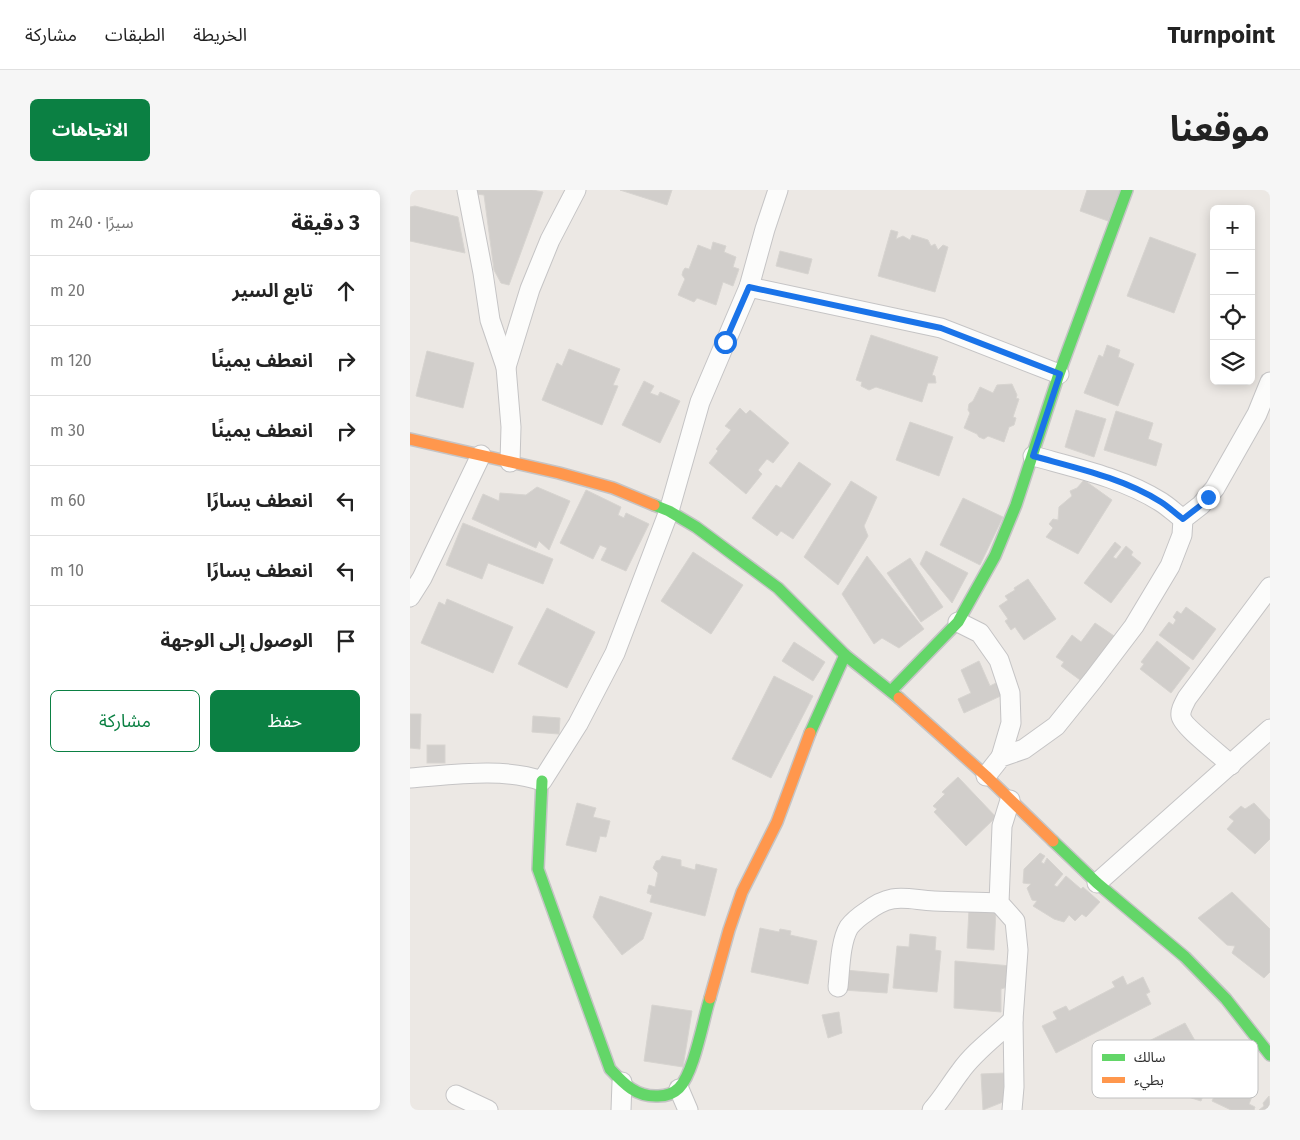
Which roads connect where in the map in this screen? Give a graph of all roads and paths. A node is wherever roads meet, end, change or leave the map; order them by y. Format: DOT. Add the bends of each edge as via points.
graph roads {
  1 [pos="467,190"];
  2 [pos="576,190"];
  3 [pos="778,190"];
  4 [pos="1127,190"];
  5 [pos="749,287"];
  6 [pos="506,367"];
  7 [pos="1060,374"];
  8 [pos="1270,382"];
  9 [pos="410,439"];
  10 [pos="481,455"];
  11 [pos="1033,456"];
  12 [pos="510,462"];
  13 [pos="669,511"];
  14 [pos="1183,519"];
  15 [pos="1270,587"];
  16 [pos="410,597"];
  17 [pos="958,622"];
  18 [pos="845,655"];
  19 [pos="891,691"];
  20 [pos="1270,729"];
  21 [pos="1001,757"];
  22 [pos="1231,765"];
  23 [pos="986,776"];
  24 [pos="410,778"];
  25 [pos="542,781"];
  26 [pos="1010,800"];
  27 [pos="1097,883"];
  28 [pos="999,903"];
  29 [pos="838,987"];
  30 [pos="1013,1020"];
  31 [pos="1270,1055"];
  32 [pos="622,1082"];
  33 [pos="678,1089"];
  34 [pos="456,1095"];
  35 [pos="488,1110"];
  36 [pos="620,1110"];
  37 [pos="688,1110"];
  38 [pos="932,1110"];
  39 [pos="1012,1110"];
  1 -- 6 [label="street" via="490,320"];
  2 -- 6 [label="street" via="550,240 530,289"];
  3 -- 5 [label="street"];
  4 -- 7 [label="main road"];
  5 -- 7 [label="street" via="941,328"];
  5 -- 13 [label="street" via="700,402"];
  6 -- 12 [label="street"];
  7 -- 11 [label="main road"];
  8 -- 14 [label="street" via="1257,414 1215,488"];
  9 -- 10 [label="main road"];
  10 -- 12 [label="main road"];
  10 -- 16 [label="street"];
  11 -- 14 [label="street" via="1141,491"];
  11 -- 17 [label="main road" via="995,556"];
  12 -- 13 [label="main road" via="613,488"];
  13 -- 18 [label="main road" via="696,527 778,588"];
  13 -- 25 [label="street" via="615,653 578,724"];
  14 -- 21 [label="street" via="1182,535 1170,566 1134,626 1093,680 1056,726 1024,749"];
  15 -- 22 [label="street" via="1181,710 1181,718 1187,727"];
  17 -- 19 [label="main road"];
  17 -- 21 [label="street" via="980,633 999,660 1010,693 1011,724"];
  18 -- 19 [label="main road"];
  18 -- 33 [label="main road" via="804,747 777,822 742,892 689,1071"];
  19 -- 23 [label="main road"];
  20 -- 22 [label="street"];
  21 -- 23 [label="street"];
  22 -- 27 [label="street"];
  23 -- 26 [label="main road"];
  24 -- 25 [label="street" via="476,774 528,776"];
  25 -- 32 [label="main road" via="538,869 610,1069"];
  26 -- 27 [label="main road"];
  26 -- 28 [label="street" via="1002,826"];
  27 -- 31 [label="main road" via="1184,957 1226,999"];
  28 -- 29 [label="street" via="910,897 879,902 850,927 844,940"];
  28 -- 30 [label="street" via="1015,921 1018,950"];
  30 -- 38 [label="street" via="978,1051"];
  30 -- 39 [label="street"];
  32 -- 33 [label="main road" via="632,1090 650,1096 666,1096"];
  32 -- 36 [label="street"];
  33 -- 37 [label="street"];
  34 -- 35 [label="street"];
}
